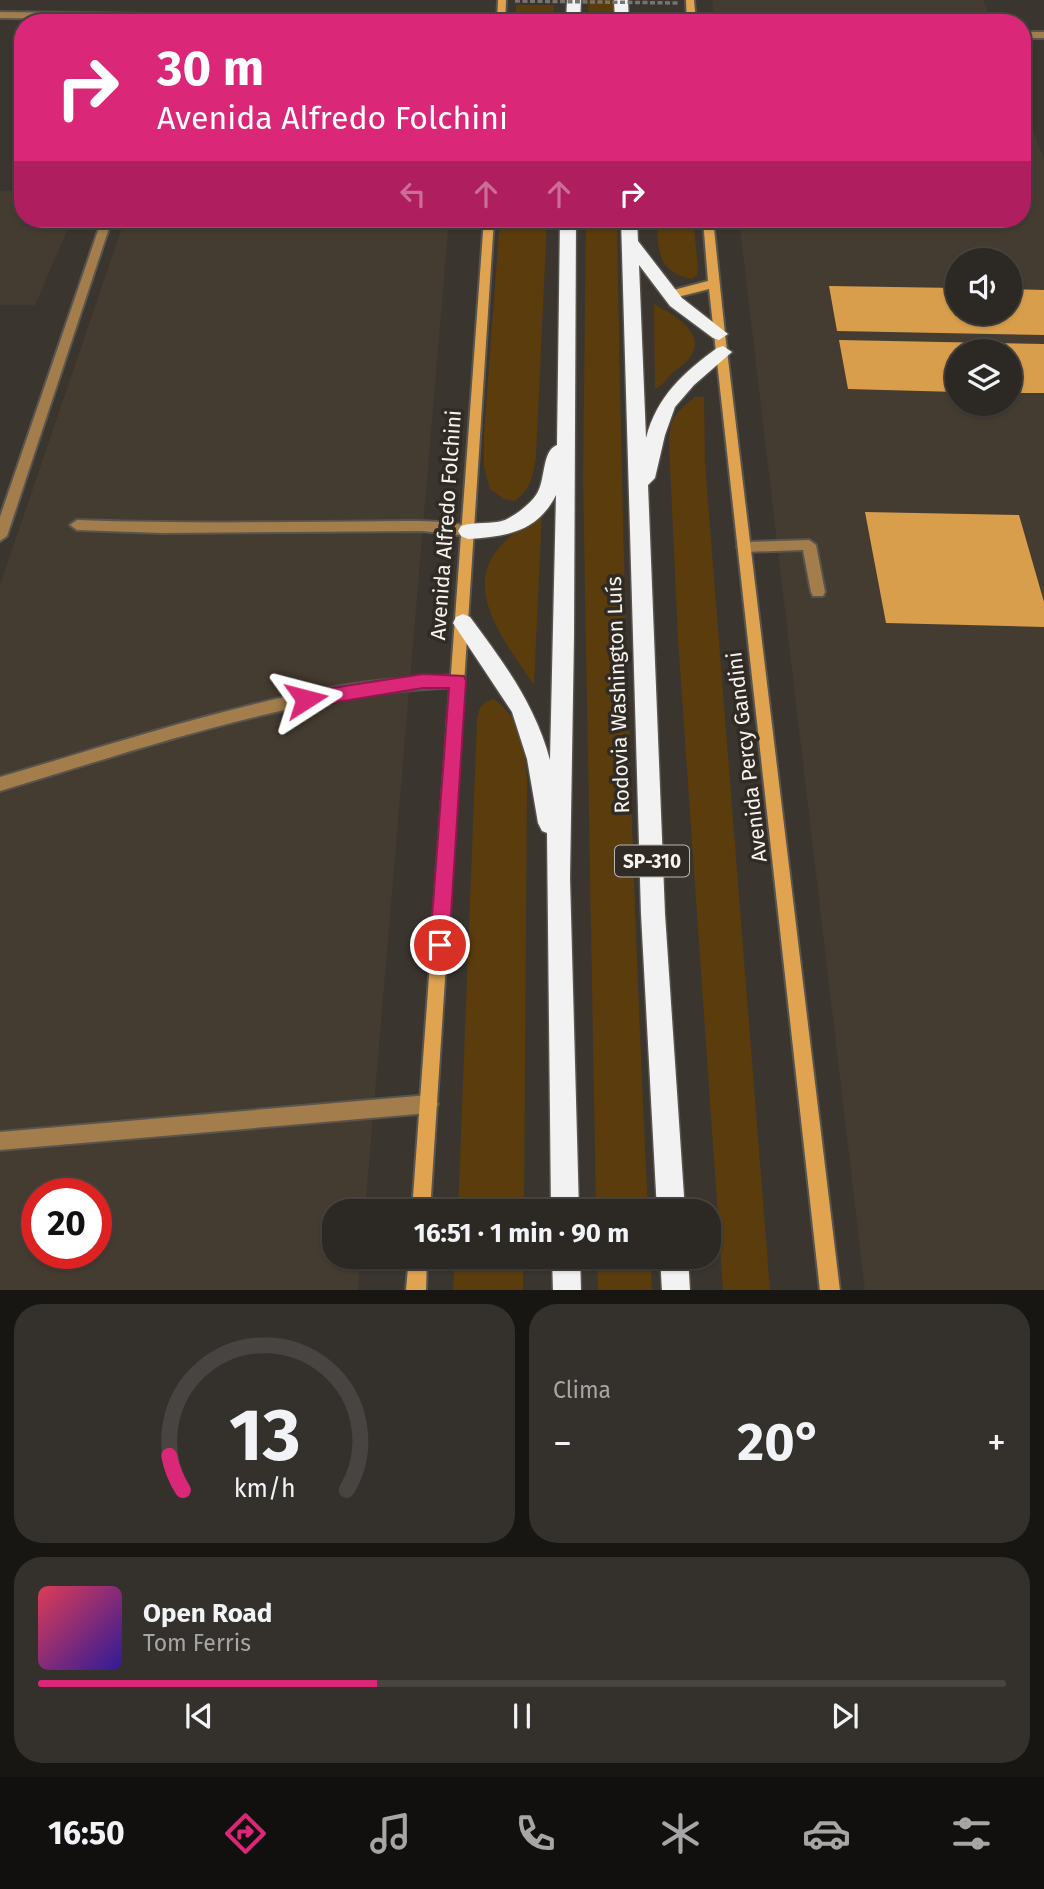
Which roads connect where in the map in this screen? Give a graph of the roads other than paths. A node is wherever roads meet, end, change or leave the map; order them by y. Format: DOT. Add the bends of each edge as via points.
graph roads {
  1 [pos="104,228"];
  2 [pos="488,228"];
  3 [pos="568,228"];
  4 [pos="629,228"];
  5 [pos="709,228"];
  6 [pos="629,242"];
  7 [pos="713,284"];
  8 [pos="670,295"];
  9 [pos="721,343"];
  10 [pos="567,416"];
  11 [pos="640,511"];
  12 [pos="77,525"];
  13 [pos="1,530"];
  14 [pos="468,531"];
  15 [pos="744,547"];
  16 [pos="818,592"];
  17 [pos="463,623"];
  18 [pos="458,681"];
  19 [pos="0,784"];
  20 [pos="558,878"];
  21 [pos="429,1104"];
  22 [pos="0,1141"];
  23 [pos="422,1199"];
  24 [pos="565,1199"];
  25 [pos="670,1199"];
  26 [pos="417,1269"];
  27 [pos="566,1269"];
  28 [pos="675,1269"];
  29 [pos="416,1290"];
  30 [pos="566,1290"];
  31 [pos="676,1290"];
  32 [pos="830,1290"];
  1 -- 13 [label="street"];
  2 -- 14 [label="main road, Avenida Alfredo Folchini"];
  3 -- 10 [label="highway"];
  4 -- 6 [label="highway, Rodovia Washington Luís / SP-310"];
  5 -- 7 [label="main road, Avenida Percy Gandini"];
  6 -- 8 [label="highway"];
  6 -- 11 [label="highway, Rodovia Washington Luís / SP-310"];
  7 -- 8 [label="main road"];
  7 -- 9 [label="main road, Avenida Percy Gandini"];
  8 -- 9 [label="highway"];
  9 -- 11 [label="highway" via="667,402"];
  9 -- 15 [label="main road, Avenida Percy Gandini"];
  10 -- 14 [label="highway" via="550,487 542,501 508,528"];
  10 -- 20 [label="highway"];
  11 -- 25 [label="highway, Rodovia Washington Luís / SP-310" via="653,914"];
  12 -- 14 [label="street" via="422,526"];
  14 -- 17 [label="main road, Avenida Alfredo Folchini"];
  15 -- 16 [label="street" via="809,545"];
  15 -- 32 [label="main road, Avenida Percy Gandini"];
  17 -- 18 [label="main road, Avenida Alfredo Folchini"];
  17 -- 20 [label="highway" via="527,720 541,769"];
  18 -- 19 [label="street" via="423,681 282,703"];
  18 -- 21 [label="main road, Avenida Alfredo Folchini"];
  20 -- 24 [label="highway"];
  21 -- 22 [label="street"];
  21 -- 23 [label="main road, Avenida Alfredo Folchini"];
  26 -- 29 [label="main road"];
  27 -- 30 [label="highway"];
  28 -- 31 [label="highway"];
}
